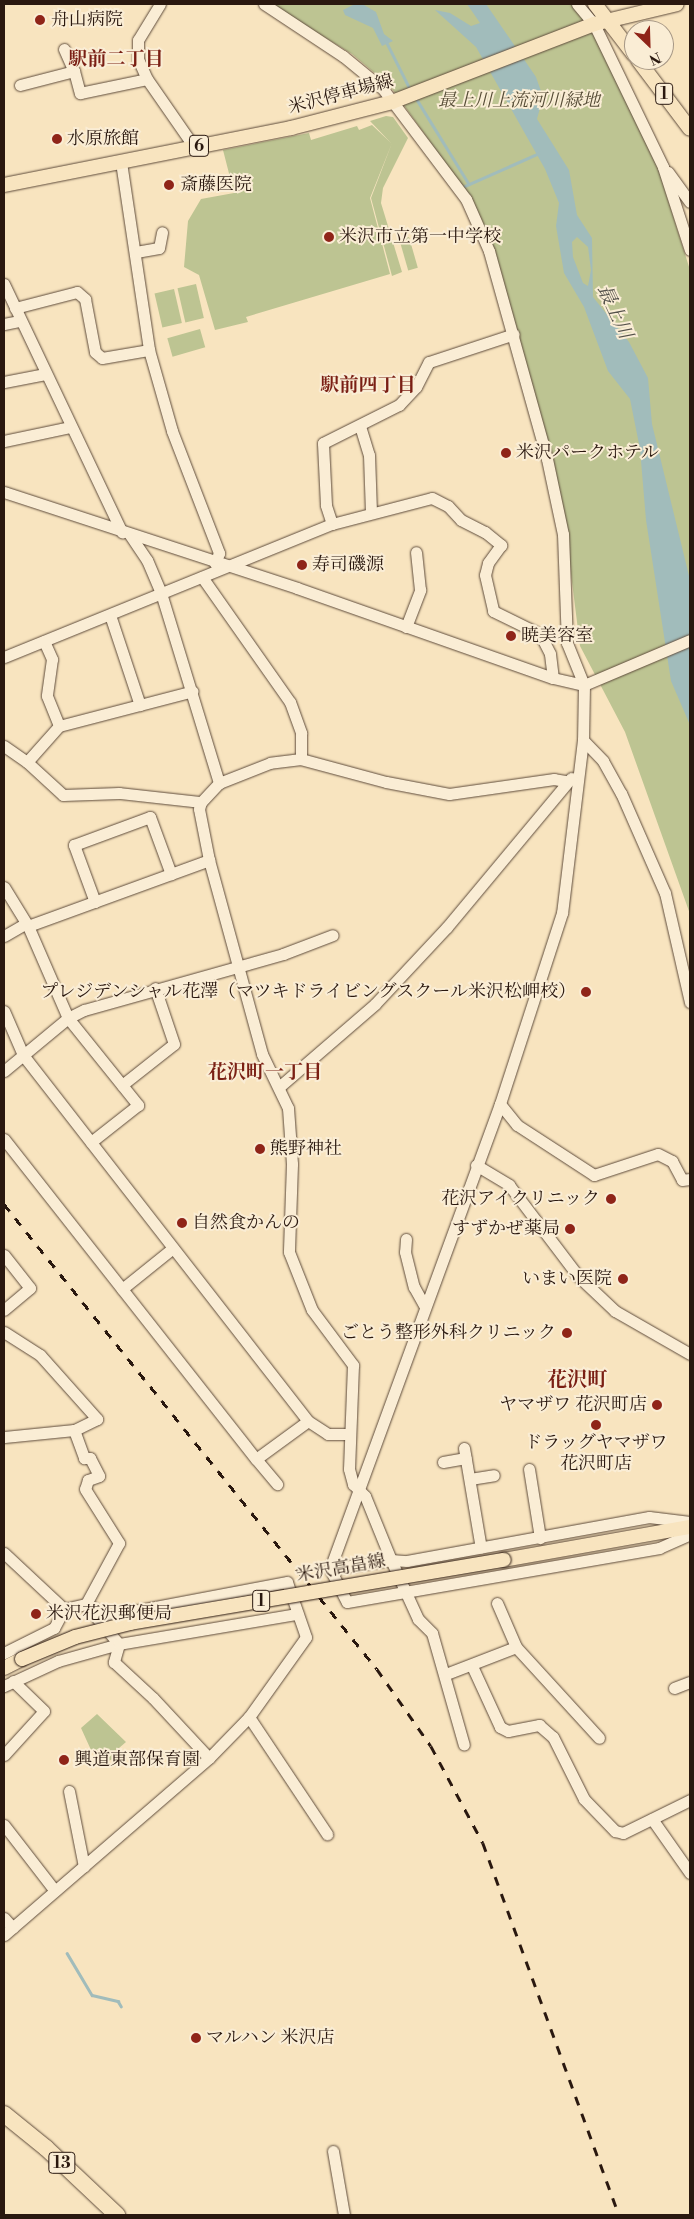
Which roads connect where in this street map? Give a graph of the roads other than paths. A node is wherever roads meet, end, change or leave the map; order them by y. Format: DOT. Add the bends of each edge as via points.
graph roads {
  1 [pos="160,4"];
  2 [pos="264,4"];
  3 [pos="577,4"];
  4 [pos="594,4"];
  5 [pos="677,4"];
  6 [pos="608,20"];
  7 [pos="587,26"];
  8 [pos="624,41"];
  9 [pos="64,48"];
  10 [pos="646,70"];
  11 [pos="74,71"];
  12 [pos="147,79"];
  13 [pos="20,85"];
  14 [pos="392,102"];
  15 [pos="690,128"];
  16 [pos="194,147"];
  17 [pos="121,162"];
  18 [pos="663,167"];
  19 [pos="4,184"];
  20 [pos="690,202"];
  21 [pos="162,232"];
  22 [pos="690,250"];
  23 [pos="136,252"];
  24 [pos="4,284"];
  25 [pos="15,308"];
  26 [pos="20,321"];
  27 [pos="4,324"];
  28 [pos="514,334"];
  29 [pos="149,350"];
  30 [pos="45,374"];
  31 [pos="4,382"];
  32 [pos="360,426"];
  33 [pos="70,427"];
  34 [pos="4,441"];
  35 [pos="4,492"];
  36 [pos="371,512"];
  37 [pos="332,524"];
  38 [pos="126,533"];
  39 [pos="416,552"];
  40 [pos="220,565"];
  41 [pos="202,577"];
  42 [pos="161,593"];
  43 [pos="110,615"];
  44 [pos="406,627"];
  45 [pos="690,640"];
  46 [pos="44,641"];
  47 [pos="4,657"];
  48 [pos="553,678"];
  49 [pos="584,685"];
  50 [pos="193,691"];
  51 [pos="140,705"];
  52 [pos="59,726"];
  53 [pos="584,740"];
  54 [pos="4,746"];
  55 [pos="301,758"];
  56 [pos="27,762"];
  57 [pos="579,773"];
  58 [pos="565,781"];
  59 [pos="219,784"];
  60 [pos="202,802"];
  61 [pos="209,860"];
  62 [pos="171,874"];
  63 [pos="4,887"];
  64 [pos="95,902"];
  65 [pos="26,925"];
  66 [pos="333,935"];
  67 [pos="4,936"];
  68 [pos="237,967"];
  69 [pos="155,988"];
  70 [pos="690,1002"];
  71 [pos="4,1012"];
  72 [pos="68,1018"];
  73 [pos="23,1055"];
  74 [pos="4,1070"];
  75 [pos="122,1085"];
  76 [pos="279,1087"];
  77 [pos="500,1104"];
  78 [pos="4,1139"];
  79 [pos="91,1142"];
  80 [pos="476,1165"];
  81 [pos="690,1179"];
  82 [pos="406,1239"];
  83 [pos="172,1248"];
  84 [pos="4,1255"];
  85 [pos="122,1289"];
  86 [pos="425,1307"];
  87 [pos="4,1310"];
  88 [pos="4,1332"];
  89 [pos="690,1354"];
  90 [pos="308,1421"];
  91 [pos="74,1430"];
  92 [pos="349,1434"];
  93 [pos="4,1437"];
  94 [pos="256,1459"];
  95 [pos="443,1462"];
  96 [pos="529,1469"];
  97 [pos="494,1475"];
  98 [pos="470,1479"];
  99 [pos="277,1484"];
  100 [pos="359,1489"];
  101 [pos="690,1522"];
  102 [pos="690,1527"];
  103 [pos="690,1534"];
  104 [pos="540,1538"];
  105 [pos="481,1548"];
  106 [pos="4,1553"];
  107 [pos="391,1560"];
  108 [pos="330,1568"];
  109 [pos="407,1594"];
  110 [pos="497,1603"];
  111 [pos="86,1604"];
  112 [pos="64,1609"];
  113 [pos="297,1614"];
  114 [pos="97,1618"];
  115 [pos="119,1644"];
  116 [pos="516,1647"];
  117 [pos="4,1653"];
  118 [pos="472,1666"];
  119 [pos="4,1668"];
  120 [pos="446,1674"];
  121 [pos="690,1682"];
  122 [pos="8,1683"];
  123 [pos="674,1688"];
  124 [pos="249,1717"];
  125 [pos="599,1738"];
  126 [pos="464,1745"];
  127 [pos="4,1755"];
  128 [pos="209,1758"];
  129 [pos="69,1791"];
  130 [pos="690,1800"];
  131 [pos="652,1819"];
  132 [pos="4,1825"];
  133 [pos="326,1834"];
  134 [pos="84,1867"];
  135 [pos="690,1873"];
  136 [pos="55,1891"];
  137 [pos="4,1918"];
  138 [pos="8,1932"];
  139 [pos="4,2114"];
  140 [pos="333,2150"];
  141 [pos="117,2215"];
  142 [pos="344,2215"];
  1 -- 12 [label="street" via="138,40 138,59"];
  2 -- 14 [label="street" via="343,56 383,89"];
  3 -- 7 [label="street"];
  4 -- 6 [label="main road"];
  5 -- 6 [label="main road, 米沢停車場線 / 6"];
  6 -- 7 [label="main road, 米沢停車場線 / 6"];
  6 -- 8 [label="main road"];
  7 -- 14 [label="main road, 米沢停車場線 / 6"];
  7 -- 18 [label="street"];
  9 -- 11 [label="street"];
  10 -- 15 [label="main road, 1"];
  11 -- 12 [label="street" via="80,93"];
  11 -- 13 [label="street"];
  12 -- 16 [label="street"];
  14 -- 16 [label="main road, 米沢停車場線 / 6" via="291,128"];
  14 -- 28 [label="street" via="466,199 489,251"];
  16 -- 17 [label="main road, 米沢停車場線 / 6"];
  17 -- 19 [label="main road, 米沢停車場線 / 6"];
  17 -- 23 [label="street"];
  18 -- 20 [label="street"];
  18 -- 22 [label="street"];
  21 -- 23 [label="street" via="160,248"];
  23 -- 29 [label="street"];
  24 -- 25 [label="street"];
  25 -- 26 [label="street"];
  25 -- 29 [label="street" via="77,292 85,299 95,352 102,358"];
  26 -- 27 [label="street"];
  26 -- 30 [label="street"];
  28 -- 32 [label="street" via="429,362 416,387 399,405"];
  28 -- 49 [label="street" via="563,534 567,643"];
  29 -- 40 [label="street" via="172,431 219,553"];
  30 -- 31 [label="street"];
  30 -- 33 [label="street"];
  32 -- 36 [label="street" via="369,455"];
  32 -- 37 [label="street" via="323,443 326,505"];
  33 -- 34 [label="street"];
  33 -- 38 [label="street"];
  35 -- 38 [label="street"];
  36 -- 37 [label="street"];
  36 -- 48 [label="street" via="432,498 501,545 488,563 485,575 493,612 540,634 550,654"];
  37 -- 40 [label="street"];
  38 -- 40 [label="street"];
  38 -- 42 [label="street" via="147,560"];
  39 -- 44 [label="street" via="420,590"];
  40 -- 41 [label="street"];
  40 -- 44 [label="street"];
  41 -- 42 [label="street"];
  41 -- 55 [label="street" via="290,702 301,733"];
  42 -- 43 [label="street"];
  42 -- 50 [label="street"];
  43 -- 46 [label="street"];
  43 -- 51 [label="street"];
  44 -- 48 [label="street"];
  45 -- 49 [label="street"];
  46 -- 47 [label="street"];
  46 -- 52 [label="street" via="52,659 47,696"];
  48 -- 49 [label="street"];
  49 -- 53 [label="street"];
  50 -- 51 [label="street"];
  50 -- 59 [label="street"];
  51 -- 52 [label="street"];
  52 -- 56 [label="street"];
  53 -- 57 [label="street"];
  53 -- 70 [label="street" via="603,761 621,793 665,893"];
  54 -- 56 [label="street"];
  55 -- 58 [label="street" via="386,782 449,794 531,785 554,779"];
  55 -- 59 [label="street" via="270,763"];
  56 -- 60 [label="street" via="63,795 119,793"];
  57 -- 58 [label="street"];
  57 -- 77 [label="street" via="562,914"];
  58 -- 76 [label="street" via="447,927 382,997"];
  59 -- 60 [label="street"];
  60 -- 61 [label="street" via="200,809"];
  61 -- 62 [label="street"];
  61 -- 68 [label="street"];
  62 -- 64 [label="street"];
  62 -- 64 [label="street" via="150,817 74,845"];
  63 -- 65 [label="street"];
  64 -- 65 [label="street"];
  65 -- 67 [label="street"];
  65 -- 72 [label="street"];
  66 -- 68 [label="street" via="306,947"];
  68 -- 69 [label="street"];
  68 -- 76 [label="street" via="262,1054"];
  69 -- 72 [label="street"];
  69 -- 75 [label="street" via="174,1044"];
  71 -- 73 [label="street"];
  72 -- 73 [label="street"];
  72 -- 75 [label="street"];
  73 -- 74 [label="street"];
  73 -- 79 [label="street"];
  75 -- 79 [label="street" via="138,1105"];
  76 -- 92 [label="street" via="288,1108 292,1164 289,1252 312,1310 353,1364"];
  77 -- 80 [label="street"];
  77 -- 81 [label="street" via="517,1125 594,1175 658,1154 672,1161 682,1180"];
  78 -- 85 [label="street"];
  79 -- 83 [label="street"];
  80 -- 86 [label="street"];
  80 -- 89 [label="street" via="509,1185 578,1276 615,1311"];
  82 -- 86 [label="street" via="405,1252 414,1287"];
  83 -- 85 [label="street"];
  83 -- 90 [label="street"];
  84 -- 87 [label="street" via="30,1288"];
  85 -- 94 [label="street"];
  86 -- 100 [label="street"];
  88 -- 91 [label="street" via="40,1355 96,1419"];
  90 -- 92 [label="street" via="328,1434"];
  90 -- 94 [label="street"];
  91 -- 93 [label="street"];
  91 -- 111 [label="street" via="84,1458 90,1458 99,1476 88,1480 85,1489 119,1543"];
  92 -- 100 [label="street" via="349,1469 353,1484"];
  94 -- 99 [label="street"];
  95 -- 98 [label="street" via="465,1453"];
  96 -- 104 [label="street"];
  97 -- 98 [label="street"];
  98 -- 105 [label="street"];
  100 -- 107 [label="street" via="365,1496"];
  100 -- 108 [label="street"];
  101 -- 104 [label="street" via="649,1517"];
  102 -- 119 [label="main road, 米沢高畠線 / 1, bridge" via="130,1622 75,1637"];
  103 -- 109 [label="street" via="659,1548"];
  104 -- 105 [label="street"];
  105 -- 107 [label="street" via="407,1561"];
  106 -- 112 [label="street"];
  107 -- 108 [label="street"];
  107 -- 109 [label="street"];
  108 -- 109 [label="street" via="347,1602"];
  109 -- 120 [label="street" via="418,1619 432,1633"];
  110 -- 116 [label="street"];
  111 -- 112 [label="street"];
  111 -- 114 [label="street" via="94,1608"];
  112 -- 117 [label="street" via="54,1628"];
  113 -- 114 [label="street" via="287,1582"];
  113 -- 115 [label="street"];
  113 -- 124 [label="street" via="306,1638"];
  114 -- 115 [label="street"];
  115 -- 122 [label="street" via="58,1662"];
  115 -- 128 [label="street" via="114,1662"];
  116 -- 118 [label="street"];
  116 -- 125 [label="street"];
  118 -- 120 [label="street"];
  118 -- 131 [label="street" via="500,1727 508,1731 539,1725 553,1737 584,1799 614,1831 623,1833"];
  120 -- 126 [label="street"];
  121 -- 123 [label="street"];
  122 -- 127 [label="street" via="44,1711"];
  124 -- 128 [label="street"];
  124 -- 133 [label="street"];
  128 -- 134 [label="street"];
  129 -- 134 [label="street"];
  130 -- 131 [label="street"];
  131 -- 135 [label="street"];
  132 -- 136 [label="street"];
  134 -- 136 [label="street"];
  136 -- 138 [label="street"];
  137 -- 138 [label="street"];
  139 -- 141 [label="highway, 13" via="46,2148"];
  140 -- 142 [label="street"];
}
